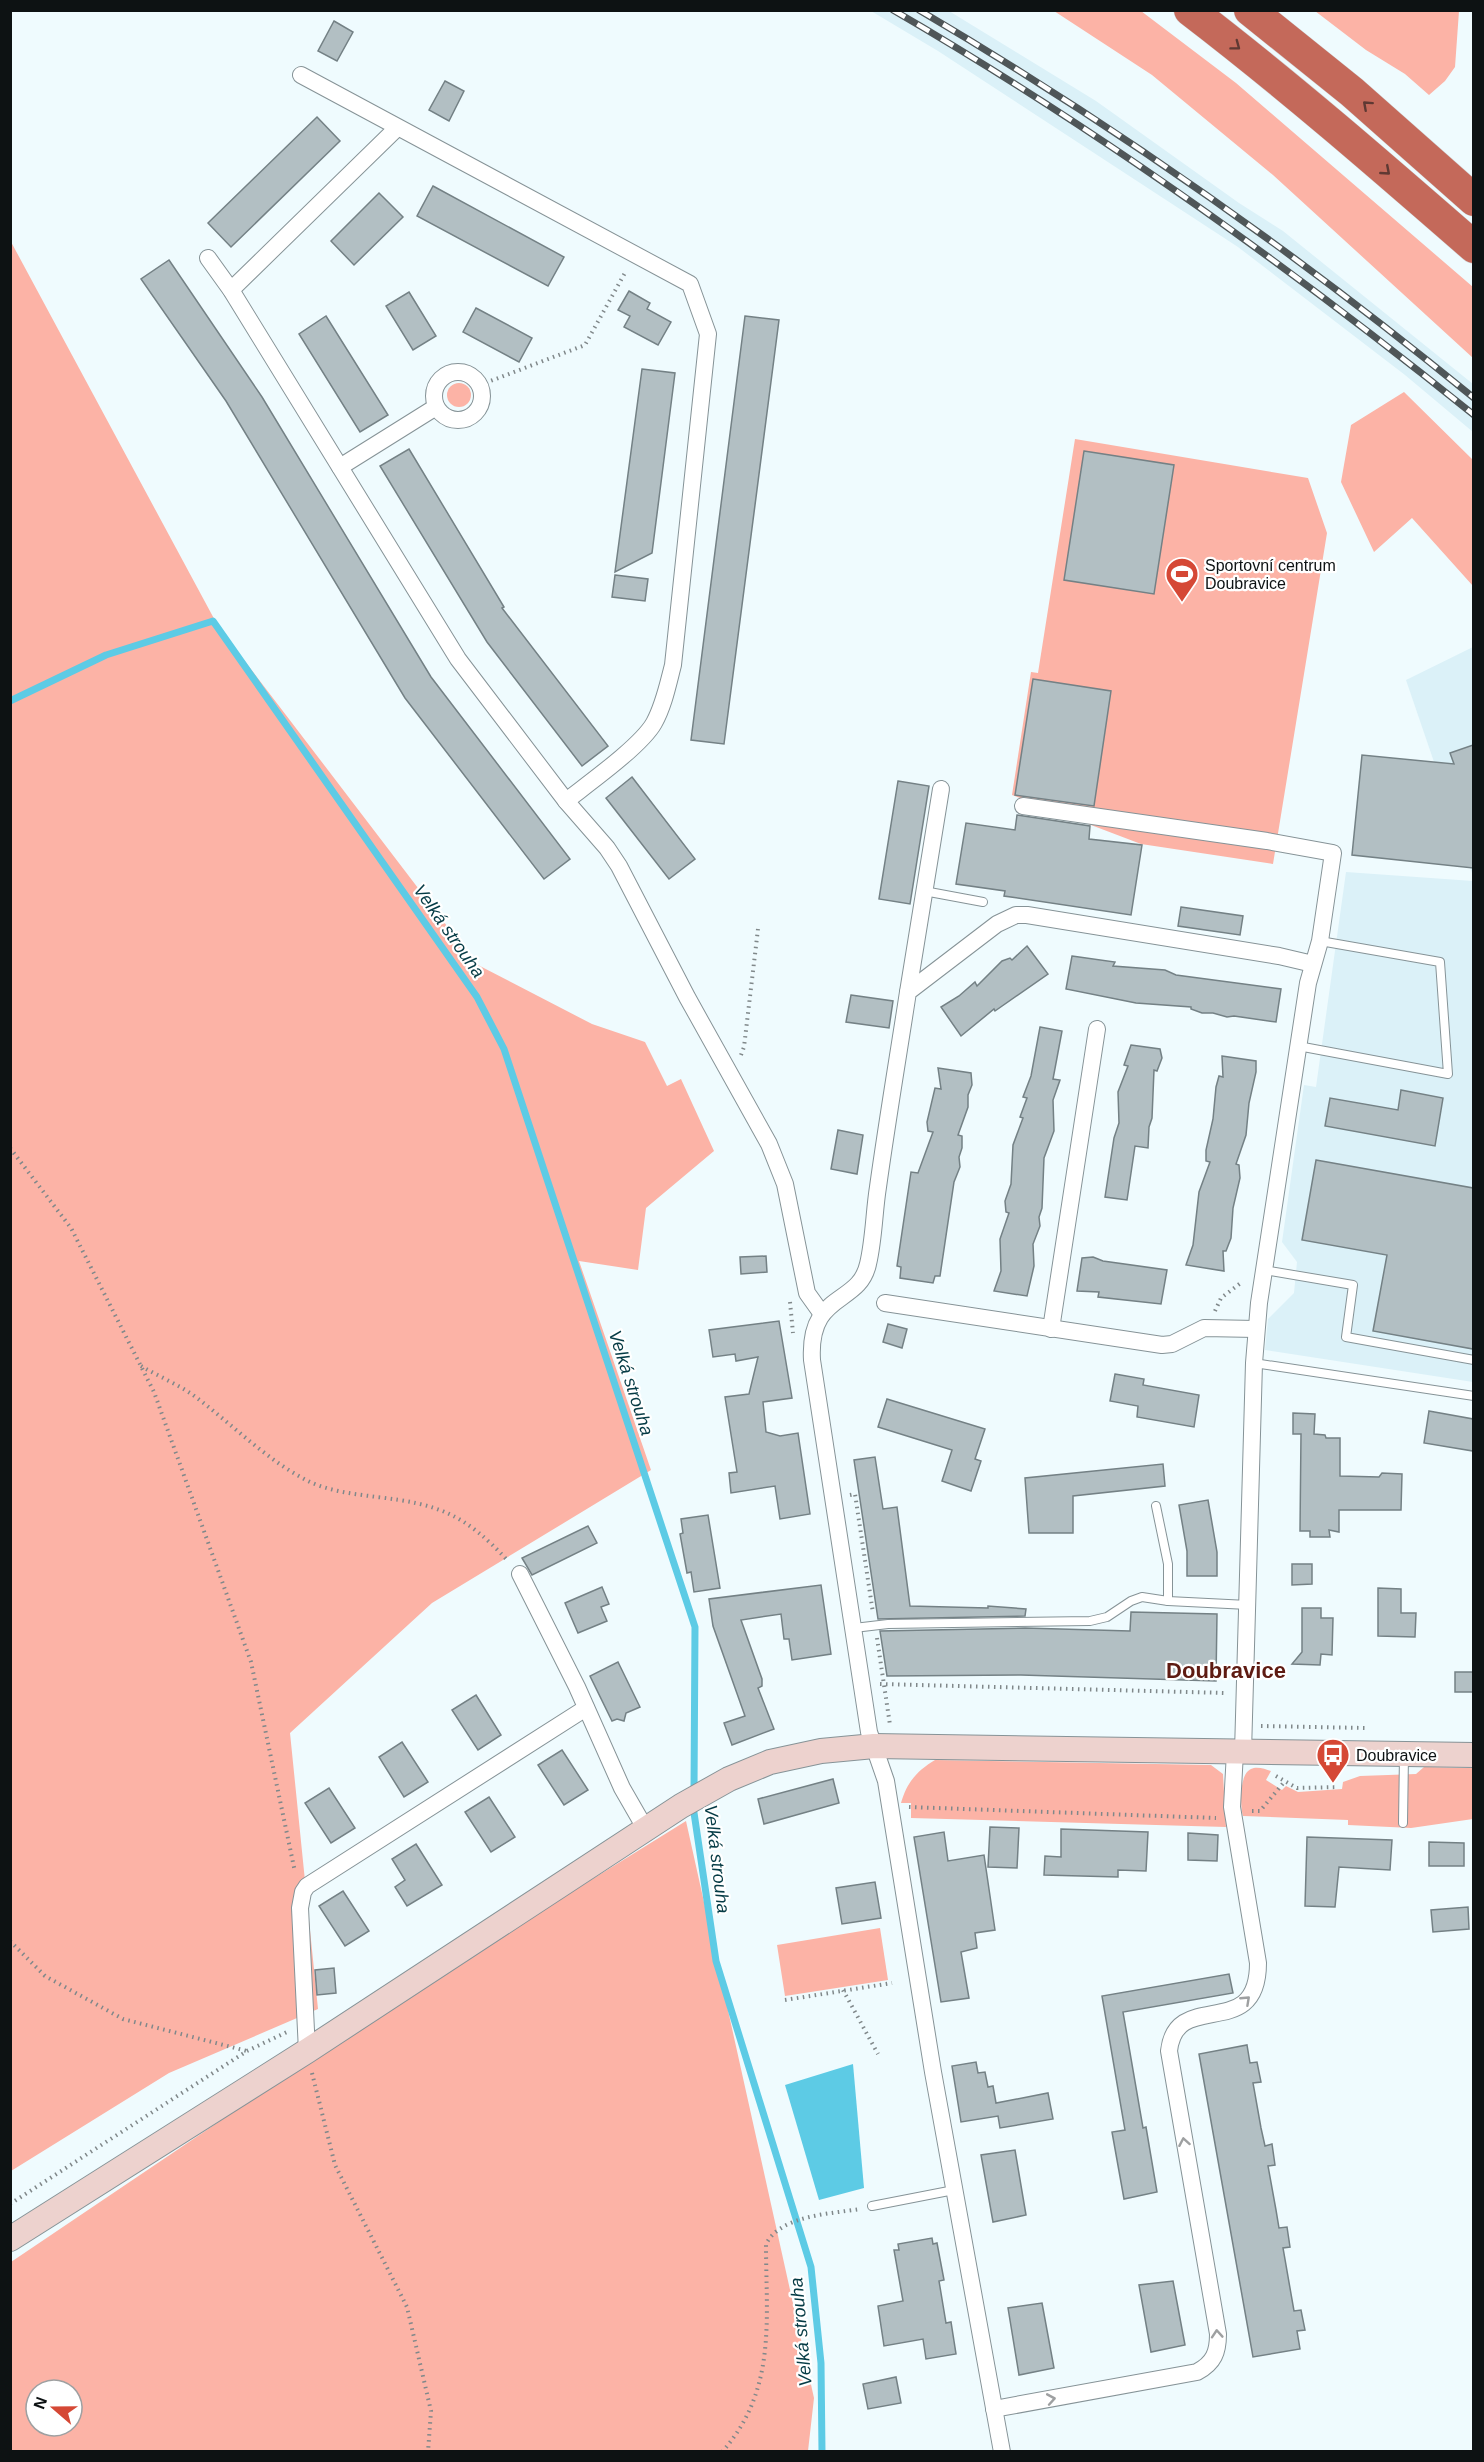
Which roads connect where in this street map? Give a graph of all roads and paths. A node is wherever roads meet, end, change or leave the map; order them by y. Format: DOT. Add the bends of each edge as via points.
graph roads {
  1 [pos="1190,10"];
  2 [pos="1250,10"];
  3 [pos="301,75"];
  4 [pos="397,128"];
  5 [pos="1473,200"];
  6 [pos="1473,247"];
  7 [pos="635,255"];
  8 [pos="208,258"];
  9 [pos="231,290"];
  10 [pos="480,385"];
  11 [pos="436,407"];
  12 [pos="340,467"];
  13 [pos="941,789"];
  14 [pos="566,801"];
  15 [pos="1023,806"];
  16 [pos="924,891"];
  17 [pos="983,902"];
  18 [pos="758,929"];
  19 [pos="1320,941"];
  20 [pos="1313,964"];
  21 [pos="908,992"];
  22 [pos="1097,1029"];
  23 [pos="1298,1046"];
  24 [pos="725,1065"];
  25 [pos="10,1148"];
  26 [pos="1264,1270"];
  27 [pos="885,1303"];
  28 [pos="822,1314"];
  29 [pos="1051,1329"];
  30 [pos="1257,1329"];
  31 [pos="1473,1360"];
  32 [pos="1254,1363"];
  33 [pos="141,1366"];
  34 [pos="1473,1396"];
  35 [pos="1156,1506"];
  36 [pos="520,1575"];
  37 [pos="1168,1601"];
  38 [pos="1248,1605"];
  39 [pos="854,1628"];
  40 [pos="862,1683"];
  41 [pos="1245,1693"];
  42 [pos="586,1708"];
  43 [pos="1244,1725"];
  44 [pos="1366,1728"];
  45 [pos="874,1746"];
  46 [pos="1239,1752"];
  47 [pos="1404,1754"];
  48 [pos="1473,1755"];
  49 [pos="1273,1774"];
  50 [pos="1285,1781"];
  51 [pos="1338,1787"];
  52 [pos="889,1807"];
  53 [pos="1233,1819"];
  54 [pos="1403,1823"];
  55 [pos="645,1828"];
  56 [pos="303,1892"];
  57 [pos="10,1941"];
  58 [pos="892,1983"];
  59 [pos="843,1990"];
  60 [pos="785,2000"];
  61 [pos="306,2041"];
  62 [pos="247,2051"];
  63 [pos="878,2054"];
  64 [pos="954,2190"];
  65 [pos="10,2204"];
  66 [pos="872,2206"];
  67 [pos="10,2239"];
  68 [pos="994,2409"];
  69 [pos="428,2451"];
  70 [pos="722,2451"];
  71 [pos="1002,2451"];
  1 -- 6 [label="highway, one-way" via="1254,59"];
  5 -- 2 [label="highway, one-way" via="1352,92"];
  3 -- 4 [label="street"];
  4 -- 7 [label="street"];
  4 -- 9 [label="street"];
  7 -- 10 [label="path" via="585,345"];
  7 -- 14 [label="street" via="690,284 708,334 673,664 663,703 649,729"];
  8 -- 9 [label="street"];
  9 -- 12 [label="street"];
  10 -- 11 [label="street" via="468,374 444,376 435,390"];
  10 -- 11 [label="street" via="482,402 472,416 448,418"];
  11 -- 12 [label="street"];
  12 -- 14 [label="street" via="458,659"];
  13 -- 16 [label="street"];
  14 -- 24 [label="street" via="619,866"];
  15 -- 19 [label="street" via="1333,853"];
  16 -- 17 [label="lane"];
  16 -- 21 [label="street"];
  18 -- 24 [label="path" via="744,1047 740,1057"];
  19 -- 20 [label="street"];
  19 -- 23 [label="lane" via="1440,962 1448,1074"];
  20 -- 21 [label="street" via="1016,915 998,924"];
  20 -- 23 [label="street"];
  21 -- 28 [label="street" via="868,1264 862,1280"];
  22 -- 29 [label="street"];
  23 -- 26 [label="street"];
  24 -- 28 [label="street" via="777,1163 807,1293"];
  25 -- 33 [label="path" via="71,1228"];
  26 -- 30 [label="street"];
  26 -- 31 [label="lane" via="1353,1285 1346,1337"];
  27 -- 29 [label="street"];
  28 -- 39 [label="street" via="813,1332 812,1360"];
  29 -- 30 [label="street" via="1162,1345 1204,1328"];
  30 -- 32 [label="street"];
  32 -- 34 [label="lane"];
  32 -- 38 [label="street"];
  33 -- 36 [label="path" via="191,1394 307,1481 337,1491 439,1508 464,1520 490,1541"];
  33 -- 56 [label="path" via="154,1392 251,1662 295,1872"];
  35 -- 37 [label="lane" via="1168,1564"];
  36 -- 42 [label="street"];
  37 -- 38 [label="lane"];
  37 -- 39 [label="lane" via="1135,1598 1107,1617 1090,1621"];
  38 -- 41 [label="street"];
  39 -- 40 [label="street"];
  40 -- 41 [label="path"];
  40 -- 45 [label="street"];
  41 -- 43 [label="street"];
  42 -- 55 [label="street"];
  42 -- 56 [label="street" via="312,1882"];
  43 -- 44 [label="path"];
  43 -- 46 [label="street"];
  45 -- 46 [label="street"];
  45 -- 52 [label="street" via="886,1781"];
  45 -- 55 [label="street" via="781,1759 748,1771"];
  46 -- 47 [label="street"];
  46 -- 53 [label="street"];
  47 -- 48 [label="street"];
  47 -- 54 [label="lane"];
  49 -- 50 [label="path"];
  50 -- 51 [label="path" via="1297,1788"];
  50 -- 53 [label="path" via="1260,1811 1244,1812"];
  52 -- 53 [label="path"];
  52 -- 64 [label="street"];
  68 -- 53 [label="street, one-way" via="1197,2372 1215,2358 1218,2334 1169,2050 1179,2024 1243,2004 1254,1992 1258,1978"];
  55 -- 61 [label="street"];
  56 -- 61 [label="street" via="300,1908"];
  57 -- 62 [label="path" via="45,1976 123,2019"];
  58 -- 59 [label="path"];
  59 -- 60 [label="path"];
  59 -- 63 [label="path"];
  61 -- 62 [label="path" via="286,2032"];
  61 -- 67 [label="street"];
  61 -- 69 [label="path" via="335,2164 407,2307 431,2411"];
  62 -- 65 [label="path"];
  64 -- 66 [label="lane"];
  64 -- 68 [label="street"];
  66 -- 70 [label="path" via="806,2219 771,2234 766,2244 766,2342 760,2386 739,2432"];
  68 -- 71 [label="street"];
}
